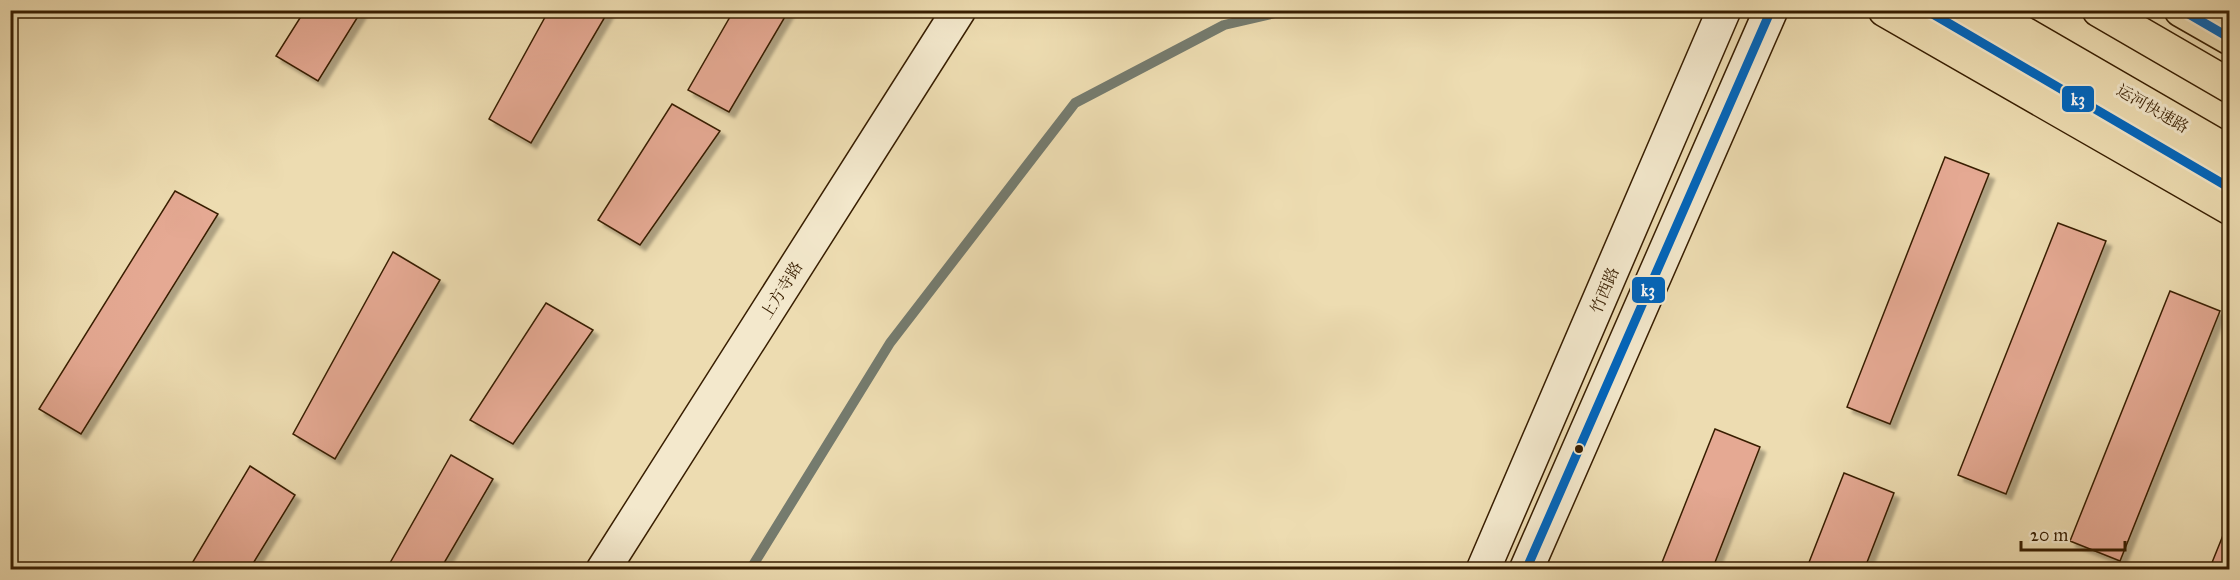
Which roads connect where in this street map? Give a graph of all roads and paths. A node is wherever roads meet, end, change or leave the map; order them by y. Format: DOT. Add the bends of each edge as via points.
graph roads {
  1 [pos="959,10"];
  2 [pos="1724,10"];
  3 [pos="1771,10"];
  4 [pos="1885,10"];
  5 [pos="1925,10"];
  6 [pos="1983,10"];
  7 [pos="2099,10"];
  8 [pos="2181,10"];
  9 [pos="2214,10"];
  10 [pos="2229,20"];
  11 [pos="2229,38"];
  12 [pos="2229,86"];
  13 [pos="2229,153"];
  14 [pos="2229,188"];
  15 [pos="2229,208"];
  16 [pos="603,570"];
  17 [pos="1484,570"];
  18 [pos="1526,570"];
  1 -- 16 [label="main road, 上方寺路"];
  2 -- 17 [label="main road, 竹西路"];
  3 -- 18 [label="main road"];
  4 -- 15 [label="main road"];
  5 -- 14 [label="main road"];
  6 -- 13 [label="main road, 运河快速路"];
  7 -- 12 [label="main road"];
  8 -- 11 [label="main road"];
  9 -- 10 [label="main road"];
}
